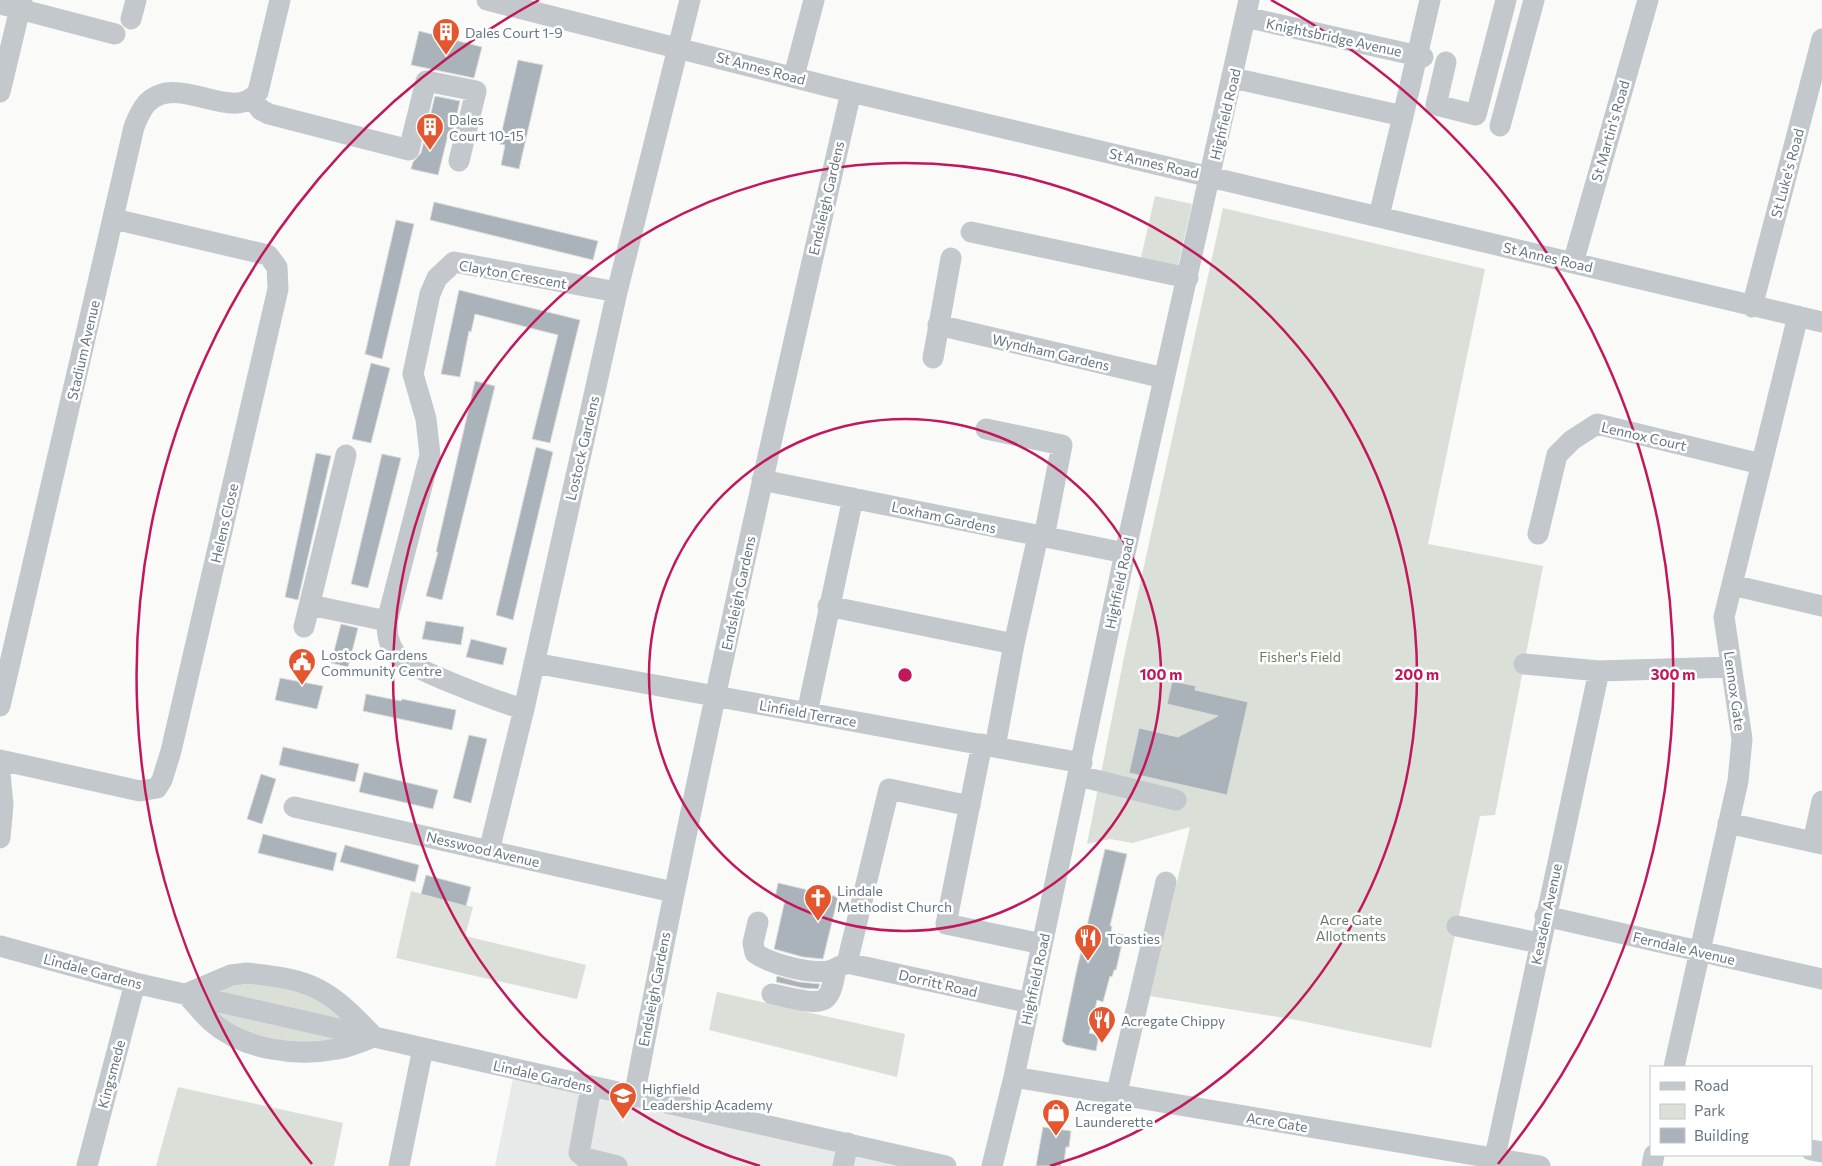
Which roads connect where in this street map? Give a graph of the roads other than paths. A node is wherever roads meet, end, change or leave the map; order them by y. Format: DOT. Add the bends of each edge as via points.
graph roads {
  1 [pos="280,0"];
  2 [pos="487,0"];
  3 [pos="690,0"];
  4 [pos="814,0"];
  5 [pos="1430,0"];
  6 [pos="1506,0"];
  7 [pos="1534,0"];
  8 [pos="1648,0"];
  9 [pos="14,4"];
  10 [pos="556,8"];
  11 [pos="1247,9"];
  12 [pos="115,34"];
  13 [pos="1822,39"];
  14 [pos="679,47"];
  15 [pos="1420,56"];
  16 [pos="1446,62"];
  17 [pos="794,76"];
  18 [pos="1233,78"];
  19 [pos="1484,84"];
  20 [pos="1509,90"];
  21 [pos="0,92"];
  22 [pos="851,92"];
  23 [pos="252,99"];
  24 [pos="1403,116"];
  25 [pos="1500,126"];
  26 [pos="459,161"];
  27 [pos="1211,177"];
  28 [pos="1379,216"];
  29 [pos="114,219"];
  30 [pos="971,232"];
  31 [pos="951,258"];
  32 [pos="1573,263"];
  33 [pos="1188,278"];
  34 [pos="617,292"];
  35 [pos="1752,307"];
  36 [pos="1798,316"];
  37 [pos="1822,322"];
  38 [pos="938,325"];
  39 [pos="932,358"];
  40 [pos="1164,378"];
  41 [pos="986,429"];
  42 [pos="346,455"];
  43 [pos="1761,464"];
  44 [pos="762,480"];
  45 [pos="853,498"];
  46 [pos="1538,534"];
  47 [pos="1041,536"];
  48 [pos="1125,553"];
  49 [pos="1732,585"];
  50 [pos="310,605"];
  51 [pos="828,606"];
  52 [pos="1822,606"];
  53 [pos="387,621"];
  54 [pos="304,627"];
  55 [pos="1014,644"];
  56 [pos="534,663"];
  57 [pos="1524,664"];
  58 [pos="1731,667"];
  59 [pos="1599,671"];
  60 [pos="716,696"];
  61 [pos="0,706"];
  62 [pos="524,709"];
  63 [pos="807,712"];
  64 [pos="989,746"];
  65 [pos="0,760"];
  66 [pos="1080,769"];
  67 [pos="0,773"];
  68 [pos="1176,800"];
  69 [pos="1822,801"];
  70 [pos="970,806"];
  71 [pos="294,807"];
  72 [pos="1728,823"];
  73 [pos="0,838"];
  74 [pos="1817,843"];
  75 [pos="490,851"];
  76 [pos="1166,882"];
  77 [pos="673,892"];
  78 [pos="1545,916"];
  79 [pos="758,922"];
  80 [pos="1457,926"];
  81 [pos="1539,943"];
  82 [pos="1042,944"];
  83 [pos="0,946"];
  84 [pos="1700,951"];
  85 [pos="841,965"];
  86 [pos="1822,979"];
  87 [pos="135,983"];
  88 [pos="186,994"];
  89 [pos="772,994"];
  90 [pos="1030,1004"];
  91 [pos="374,1037"];
  92 [pos="423,1048"];
  93 [pos="1674,1066"];
  94 [pos="1014,1077"];
  95 [pos="591,1087"];
  96 [pos="1116,1096"];
  97 [pos="634,1097"];
  98 [pos="848,1143"];
  99 [pos="1495,1157"];
  100 [pos="87,1166"];
  101 [pos="399,1166"];
  102 [pos="617,1166"];
  103 [pos="843,1166"];
  104 [pos="946,1166"];
  105 [pos="992,1166"];
  106 [pos="1540,1166"];
  1 -- 23 [label="street" via="258,92"];
  2 -- 10 [label="street, St Annes Road"];
  3 -- 14 [label="street, Lostock Gardens"];
  4 -- 17 [label="street"];
  5 -- 15 [label="street"];
  6 -- 19 [label="street"];
  7 -- 20 [label="street"];
  8 -- 32 [label="street, St Martin's Road"];
  9 -- 12 [label="street"];
  9 -- 21 [label="street"];
  10 -- 14 [label="street, St Annes Road"];
  11 -- 15 [label="street, Knightsbridge Avenue"];
  11 -- 18 [label="street, Highfield Road"];
  13 -- 35 [label="street, St Luke's Road"];
  14 -- 17 [label="street, St Annes Road"];
  14 -- 34 [label="street, Lostock Gardens"];
  15 -- 24 [label="street"];
  16 -- 19 [label="street" via="1436,105 1476,115"];
  17 -- 22 [label="street, St Annes Road"];
  18 -- 24 [label="street"];
  18 -- 27 [label="street, Highfield Road"];
  19 -- 20 [label="street"];
  20 -- 25 [label="street"];
  22 -- 27 [label="street, St Annes Road"];
  22 -- 44 [label="street, Endsleigh Gardens"];
  23 -- 26 [label="street" via="269,114 409,150 426,81 476,91"];
  23 -- 29 [label="street, Stadium Avenue" via="235,104 171,92 147,103 129,141"];
  24 -- 28 [label="street"];
  27 -- 28 [label="street, St Annes Road"];
  27 -- 33 [label="street, Highfield Road"];
  28 -- 32 [label="street, St Annes Road"];
  29 -- 61 [label="street, Stadium Avenue"];
  29 -- 65 [label="street, Helens Close" via="268,255 277,267 278,289 162,780 157,788 140,790"];
  30 -- 33 [label="street"];
  31 -- 38 [label="street"];
  32 -- 35 [label="street, St Annes Road"];
  33 -- 40 [label="street, Highfield Road"];
  34 -- 53 [label="street, Clayton Crescent" via="454,262 437,278 430,294 413,374 426,419 430,454"];
  34 -- 56 [label="street, Lostock Gardens"];
  35 -- 36 [label="street, St Annes Road"];
  36 -- 37 [label="street, St Annes Road"];
  36 -- 43 [label="street, Lennox Gate"];
  38 -- 39 [label="street"];
  38 -- 40 [label="street, Wyndham Gardens"];
  40 -- 48 [label="street, Highfield Road"];
  41 -- 47 [label="street" via="1062,445"];
  42 -- 50 [label="street"];
  43 -- 46 [label="street, Lennox Court" via="1596,424 1557,455"];
  43 -- 49 [label="street, Lennox Gate"];
  44 -- 45 [label="street, Loxham Gardens"];
  44 -- 60 [label="street, Endsleigh Gardens"];
  45 -- 47 [label="street, Loxham Gardens"];
  45 -- 51 [label="street"];
  47 -- 48 [label="street, Loxham Gardens"];
  47 -- 55 [label="street"];
  48 -- 66 [label="street, Highfield Road"];
  49 -- 52 [label="street"];
  49 -- 58 [label="street, Lennox Gate" via="1724,617"];
  50 -- 53 [label="street"];
  50 -- 54 [label="street"];
  51 -- 55 [label="street"];
  51 -- 63 [label="street"];
  53 -- 62 [label="street, Clayton Crescent" via="388,638 396,656 503,704"];
  55 -- 64 [label="street"];
  56 -- 60 [label="street, Linfield Terrace"];
  56 -- 62 [label="street, Lostock Gardens"];
  57 -- 59 [label="street"];
  58 -- 59 [label="street"];
  58 -- 72 [label="street, Lennox Gate" via="1742,739 1738,781"];
  59 -- 78 [label="street, Keasden Avenue"];
  60 -- 63 [label="street, Linfield Terrace"];
  60 -- 77 [label="street, Endsleigh Gardens"];
  62 -- 75 [label="street, Lostock Gardens"];
  63 -- 64 [label="street, Linfield Terrace"];
  64 -- 66 [label="street, Linfield Terrace"];
  64 -- 70 [label="street"];
  66 -- 68 [label="street, Linfield Terrace"];
  66 -- 82 [label="street, Highfield Road"];
  67 -- 73 [label="street" via="3,805"];
  69 -- 74 [label="street"];
  70 -- 82 [label="street" via="946,924"];
  70 -- 85 [label="street" via="889,789"];
  71 -- 75 [label="street, Nesswood Avenue"];
  72 -- 74 [label="street"];
  72 -- 84 [label="street, Lennox Gate"];
  75 -- 77 [label="street, Nesswood Avenue"];
  76 -- 96 [label="street"];
  77 -- 97 [label="street, Endsleigh Gardens"];
  78 -- 81 [label="street, Keasden Avenue"];
  78 -- 84 [label="street, Ferndale Avenue"];
  79 -- 85 [label="street, Dorritt Road" via="754,943 756,953 765,960 813,971 830,971"];
  80 -- 81 [label="street"];
  81 -- 99 [label="street, Keasden Avenue"];
  82 -- 90 [label="street, Highfield Road"];
  83 -- 87 [label="street, Lindale Gardens"];
  84 -- 86 [label="street, Ferndale Avenue"];
  84 -- 93 [label="street, Lennox Gate"];
  85 -- 89 [label="street" via="826,1000 818,1003"];
  85 -- 90 [label="street, Dorritt Road"];
  87 -- 88 [label="street, Lindale Gardens"];
  87 -- 100 [label="street, Kingsmede"];
  88 -- 91 [label="street, Lindale Gardens"];
  88 -- 91 [label="street" via="212,1022 262,1046 319,1052 340,1049"];
  88 -- 91 [label="street" via="231,975 247,973 288,978 329,993"];
  90 -- 94 [label="street, Highfield Road"];
  91 -- 92 [label="street, Lindale Gardens"];
  92 -- 95 [label="street, Lindale Gardens"];
  92 -- 101 [label="street"];
  94 -- 96 [label="street, Acre Gate"];
  94 -- 105 [label="street, Highfield Road"];
  95 -- 97 [label="street, Lindale Gardens"];
  95 -- 102 [label="street" via="579,1153 585,1158"];
  96 -- 99 [label="street, Acre Gate"];
  97 -- 98 [label="street, Lindale Gardens"];
  98 -- 103 [label="street"];
  98 -- 104 [label="street, Lindale Gardens"];
  99 -- 106 [label="street, Acre Gate"];
}
